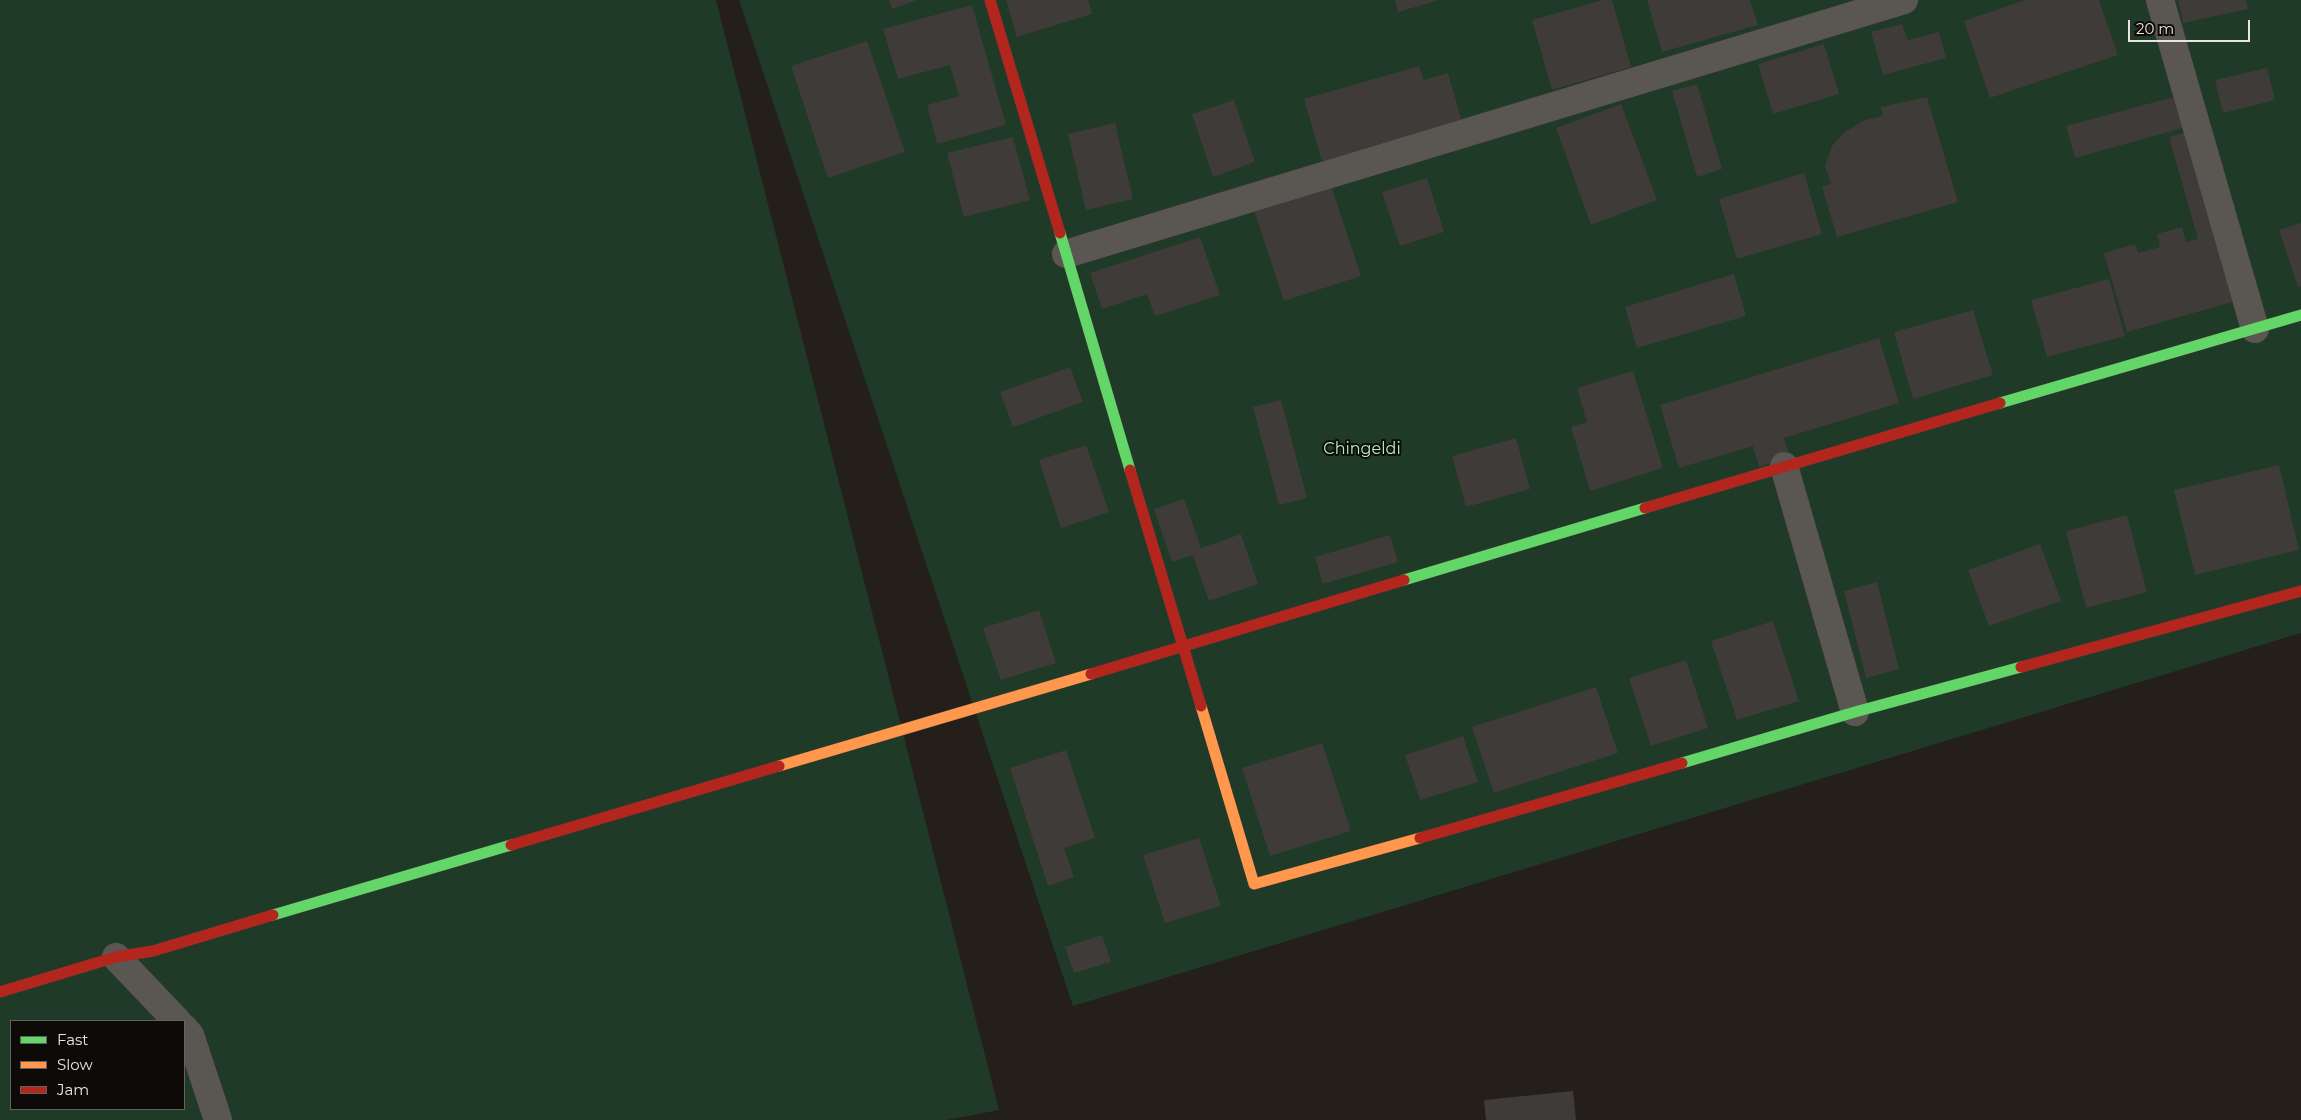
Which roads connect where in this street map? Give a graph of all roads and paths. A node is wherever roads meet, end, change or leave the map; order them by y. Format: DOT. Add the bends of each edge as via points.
graph roads {
  1 [pos="990,0"];
  2 [pos="1904,0"];
  3 [pos="2160,0"];
  4 [pos="1066,254"];
  5 [pos="2301,315"];
  6 [pos="2255,329"];
  7 [pos="1784,466"];
  8 [pos="2301,591"];
  9 [pos="1182,647"];
  10 [pos="1855,712"];
  11 [pos="116,957"];
  12 [pos="0,992"];
  13 [pos="176,1020"];
  14 [pos="185,1029"];
  15 [pos="218,1120"];
  1 -- 4 [label="street"];
  2 -- 4 [label="street"];
  3 -- 6 [label="street"];
  4 -- 9 [label="street"];
  5 -- 6 [label="street"];
  6 -- 7 [label="street"];
  7 -- 9 [label="street"];
  7 -- 10 [label="street"];
  8 -- 10 [label="street"];
  9 -- 10 [label="street" via="1254,884"];
  9 -- 11 [label="street" via="153,951"];
  11 -- 12 [label="street"];
  11 -- 13 [label="street"];
  14 -- 15 [label="street" via="190,1035"];
}
